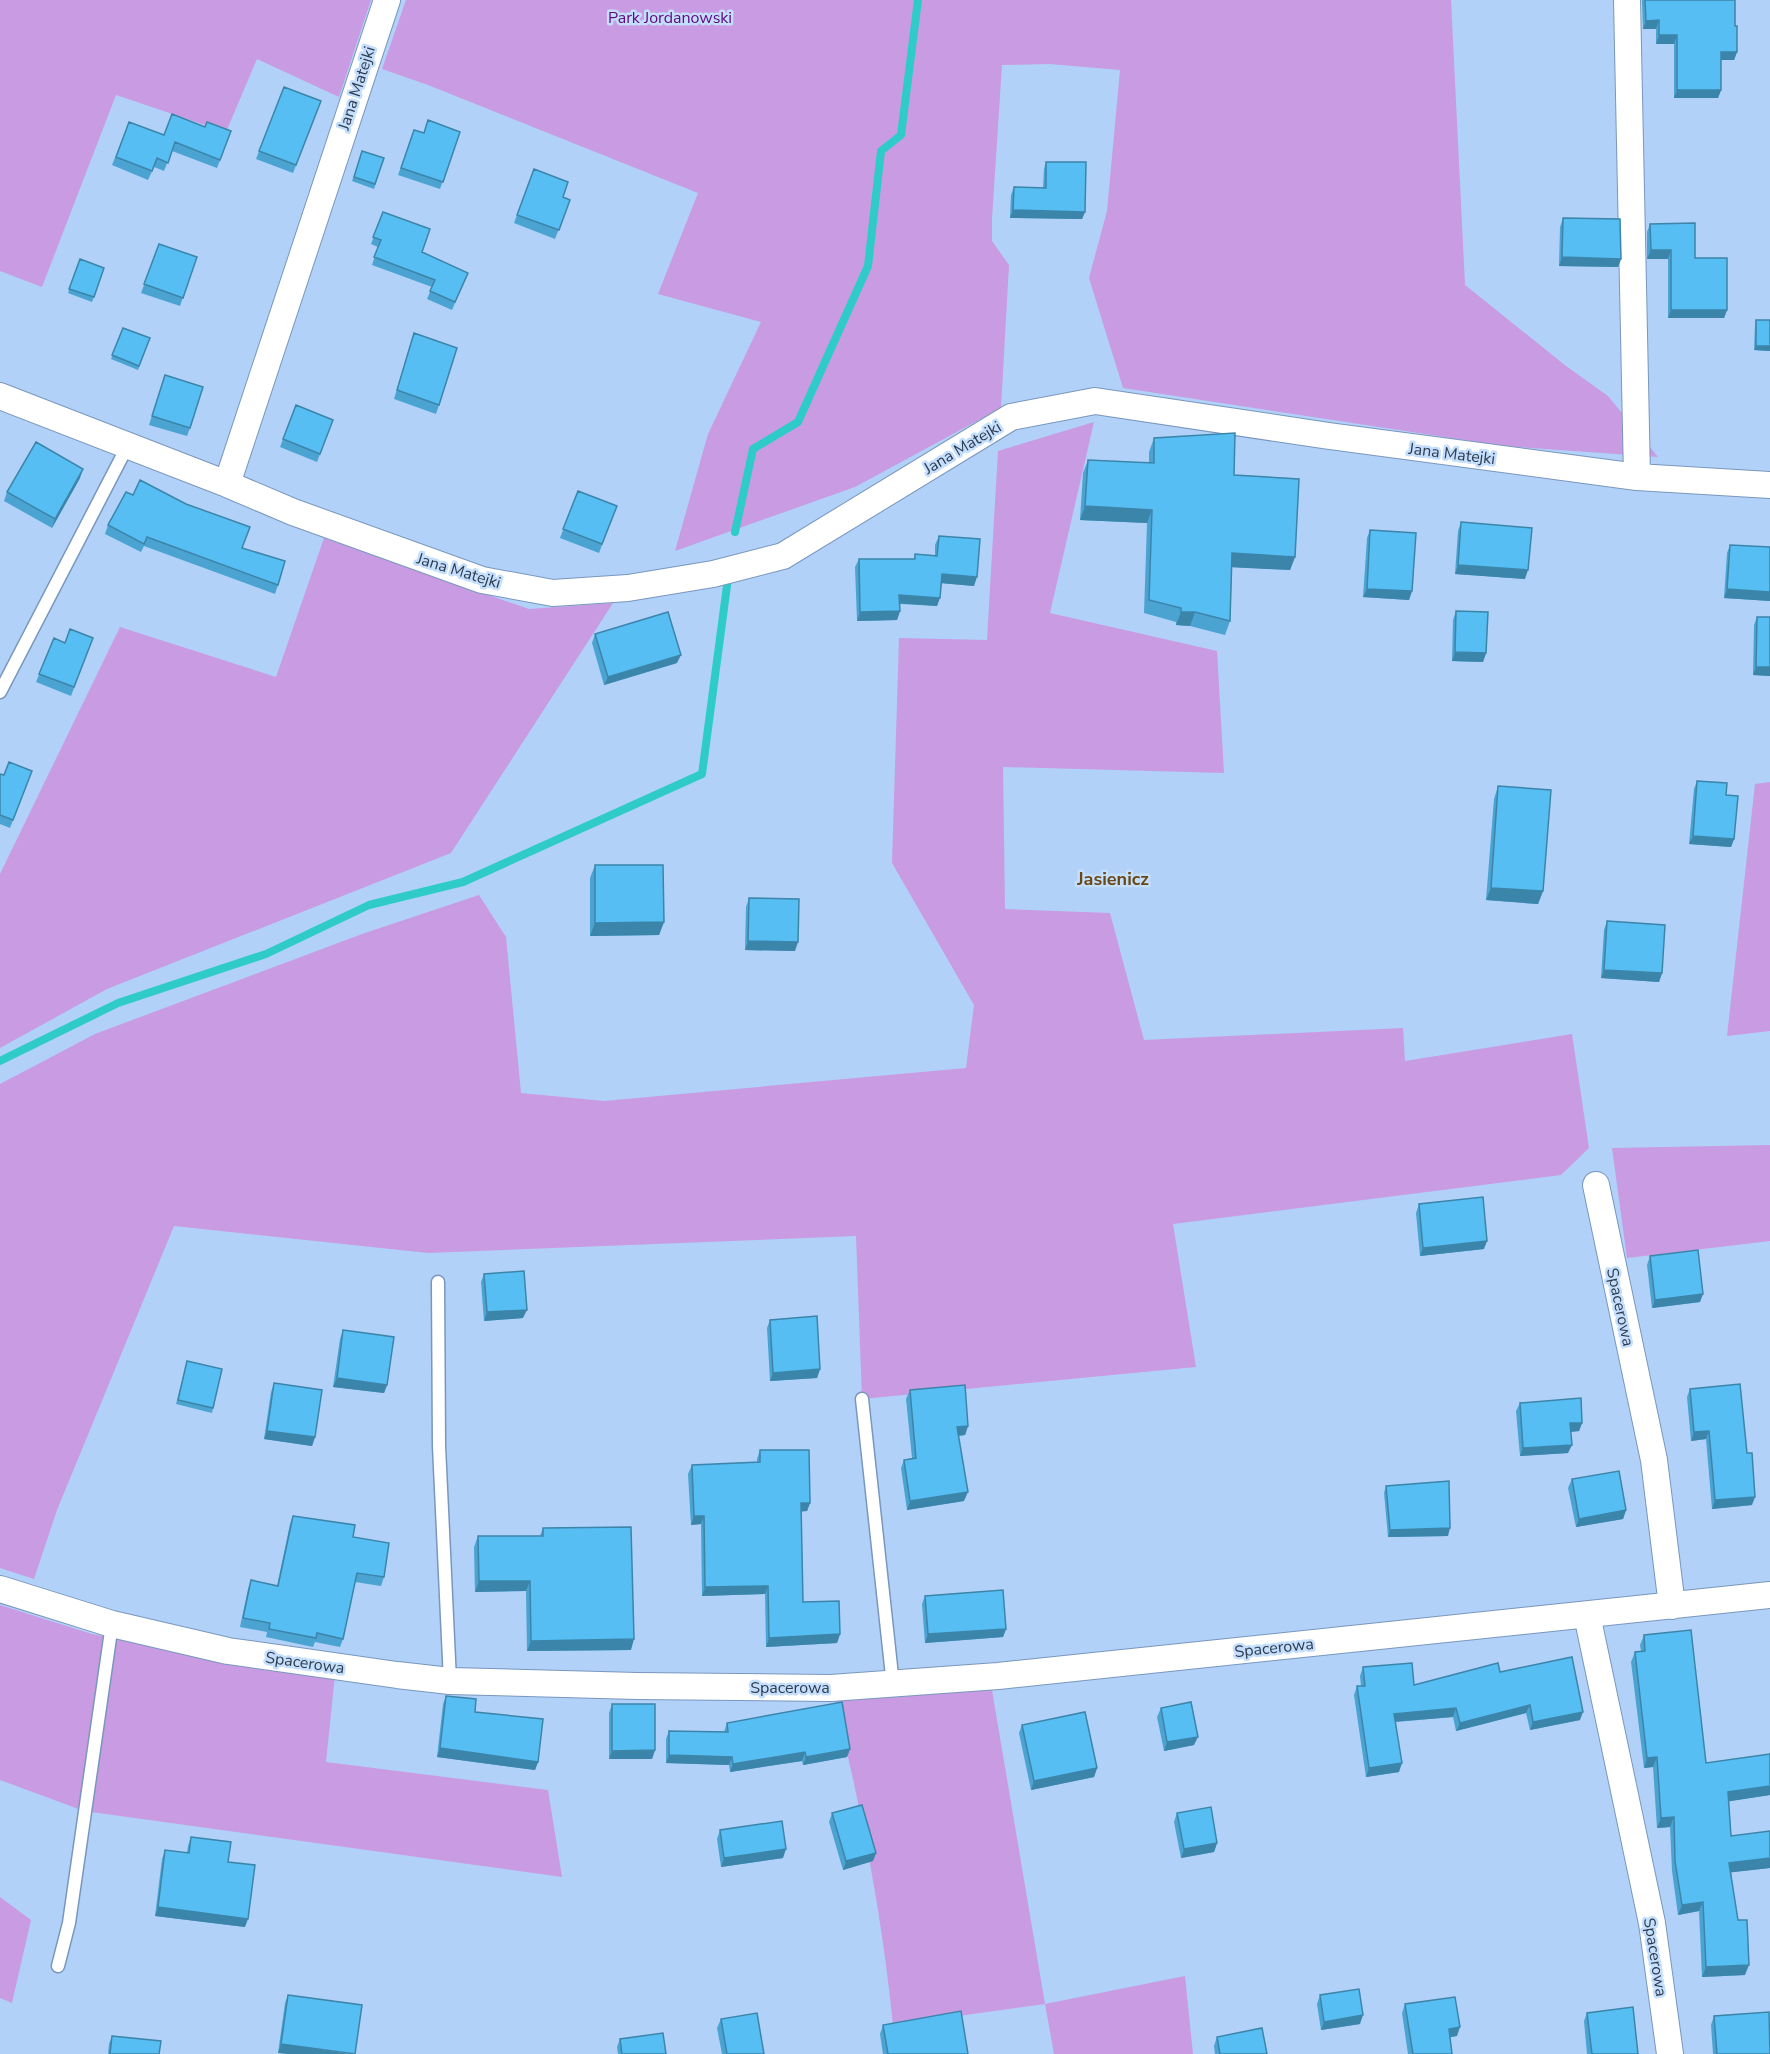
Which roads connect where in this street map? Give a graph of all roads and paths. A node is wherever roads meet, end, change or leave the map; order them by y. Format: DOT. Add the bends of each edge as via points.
graph roads {
  1 [pos="387,0"];
  2 [pos="1627,0"];
  3 [pos="0,396"];
  4 [pos="127,447"];
  5 [pos="1636,477"];
  6 [pos="227,484"];
  7 [pos="1770,485"];
  8 [pos="0,692"];
  9 [pos="1596,1185"];
  10 [pos="438,1282"];
  11 [pos="862,1399"];
  12 [pos="0,1589"];
  13 [pos="1770,1594"];
  14 [pos="1672,1606"];
  15 [pos="1587,1615"];
  16 [pos="112,1624"];
  17 [pos="450,1681"];
  18 [pos="893,1684"];
  19 [pos="58,1966"];
  20 [pos="1670,2054"];
  1 -- 6 [label="street, Jana Matejki"];
  2 -- 5 [label="street"];
  3 -- 4 [label="street, Jana Matejki"];
  4 -- 6 [label="street, Jana Matejki"];
  4 -- 8 [label="lane"];
  5 -- 6 [label="street, Jana Matejki" via="1095,401 1011,417 783,556 713,574 628,588 553,593 482,580 293,513"];
  5 -- 7 [label="street, Jana Matejki"];
  9 -- 14 [label="street, Spacerowa" via="1654,1460"];
  10 -- 17 [label="lane" via="439,1446"];
  11 -- 18 [label="lane"];
  12 -- 16 [label="street, Spacerowa"];
  13 -- 14 [label="street, Spacerowa"];
  14 -- 15 [label="street, Spacerowa"];
  15 -- 18 [label="street, Spacerowa"];
  15 -- 20 [label="street, Spacerowa" via="1652,1923"];
  16 -- 17 [label="street, Spacerowa" via="228,1651"];
  16 -- 19 [label="lane" via="69,1923"];
  17 -- 18 [label="street, Spacerowa" via="671,1687 831,1688"];
}
